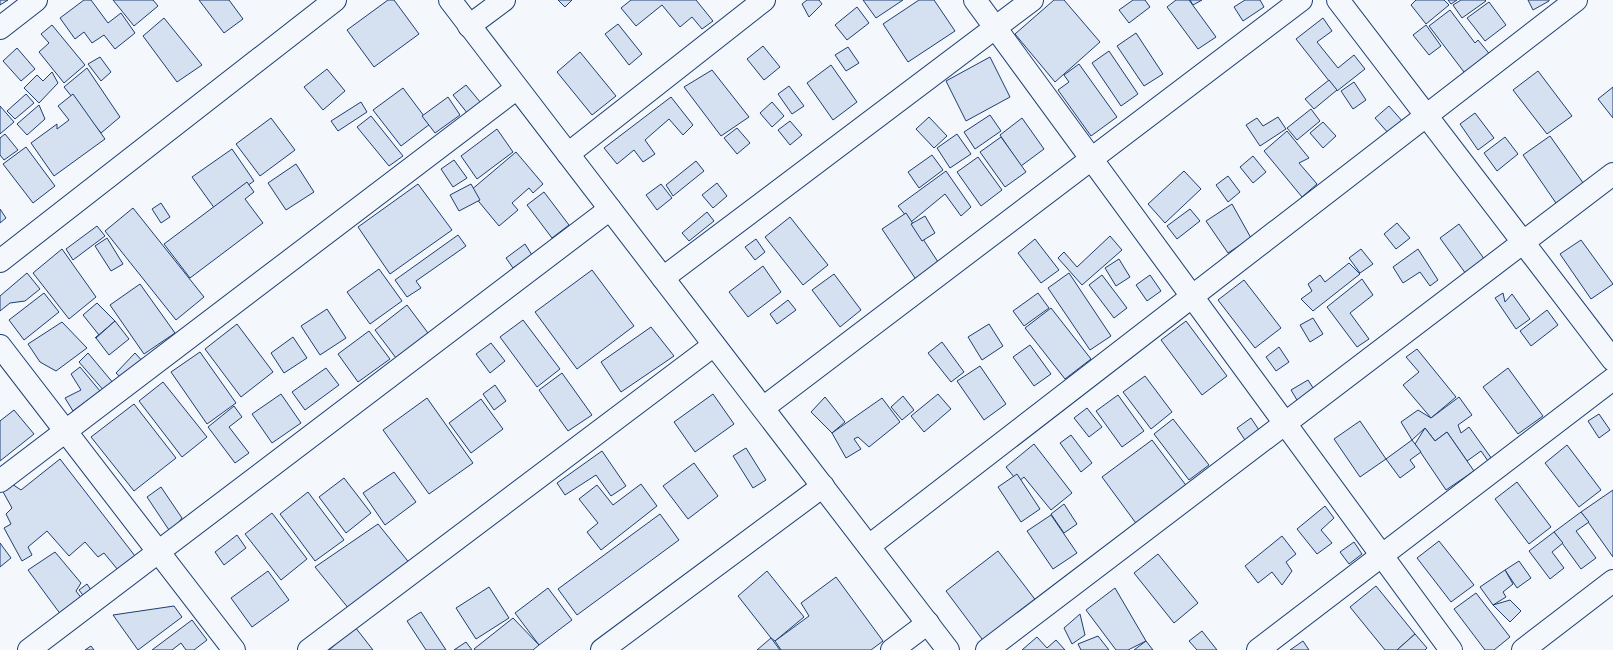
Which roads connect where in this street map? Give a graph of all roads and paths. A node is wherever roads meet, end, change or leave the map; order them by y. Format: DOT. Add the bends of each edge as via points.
graph roads {
  1 [pos="36,0"];
  2 [pos="335,0"];
  3 [pos="451,0"];
  4 [pos="504,0"];
  5 [pos="764,0"];
  6 [pos="975,0"];
  7 [pos="1032,0"];
  8 [pos="1301,0"];
  9 [pos="1338,0"];
  10 [pos="1576,0"];
  11 [pos="469,26"];
  12 [pos="0,28"];
  13 [pos="995,28"];
  14 [pos="518,88"];
  15 [pos="1426,116"];
  16 [pos="568,154"];
  17 [pos="1092,159"];
  18 [pos="1613,174"];
  19 [pos="610,209"];
  20 [pos="1523,242"];
  21 [pos="0,261"];
  22 [pos="663,278"];
  23 [pos="1192,296"];
  24 [pos="714,345"];
  25 [pos="0,346"];
  26 [pos="1613,360"];
  27 [pos="1613,379"];
  28 [pos="763,408"];
  29 [pos="1285,423"];
  30 [pos="66,431"];
  31 [pos="0,481"];
  32 [pos="823,486"];
  33 [pos="869,546"];
  34 [pos="159,552"];
  35 [pos="1382,556"];
  36 [pos="1613,581"];
  37 [pos="928,623"];
  38 [pos="29,650"];
  39 [pos="234,650"];
  40 [pos="309,650"];
  41 [pos="602,650"];
  42 [pos="892,650"];
  43 [pos="948,650"];
  44 [pos="987,650"];
  45 [pos="1258,650"];
  46 [pos="1451,650"];
  47 [pos="1523,650"];
  1 -- 12 [label="street"];
  2 -- 21 [label="street"];
  3 -- 11 [label="street"];
  4 -- 11 [label="street"];
  5 -- 16 [label="street"];
  6 -- 13 [label="street"];
  7 -- 13 [label="street"];
  8 -- 17 [label="street"];
  9 -- 15 [label="street"];
  10 -- 15 [label="street"];
  11 -- 14 [label="street"];
  13 -- 17 [label="street"];
  13 -- 22 [label="street"];
  14 -- 16 [label="street"];
  14 -- 30 [label="street"];
  15 -- 20 [label="street"];
  15 -- 23 [label="street"];
  16 -- 19 [label="street"];
  17 -- 23 [label="street"];
  17 -- 28 [label="street"];
  18 -- 20 [label="street"];
  19 -- 22 [label="street"];
  19 -- 34 [label="street"];
  20 -- 26 [label="street"];
  20 -- 29 [label="street"];
  22 -- 24 [label="street"];
  23 -- 29 [label="street"];
  23 -- 33 [label="street"];
  24 -- 28 [label="street"];
  24 -- 40 [label="street"];
  25 -- 30 [label="street"];
  27 -- 35 [label="street"];
  28 -- 32 [label="street"];
  29 -- 35 [label="street"];
  29 -- 44 [label="street"];
  30 -- 31 [label="street"];
  30 -- 34 [label="street"];
  32 -- 33 [label="street"];
  32 -- 41 [label="street"];
  33 -- 37 [label="street"];
  34 -- 38 [label="street"];
  34 -- 39 [label="street"];
  35 -- 45 [label="street"];
  35 -- 46 [label="street"];
  36 -- 47 [label="street"];
  37 -- 42 [label="street"];
  37 -- 43 [label="street"];
}
